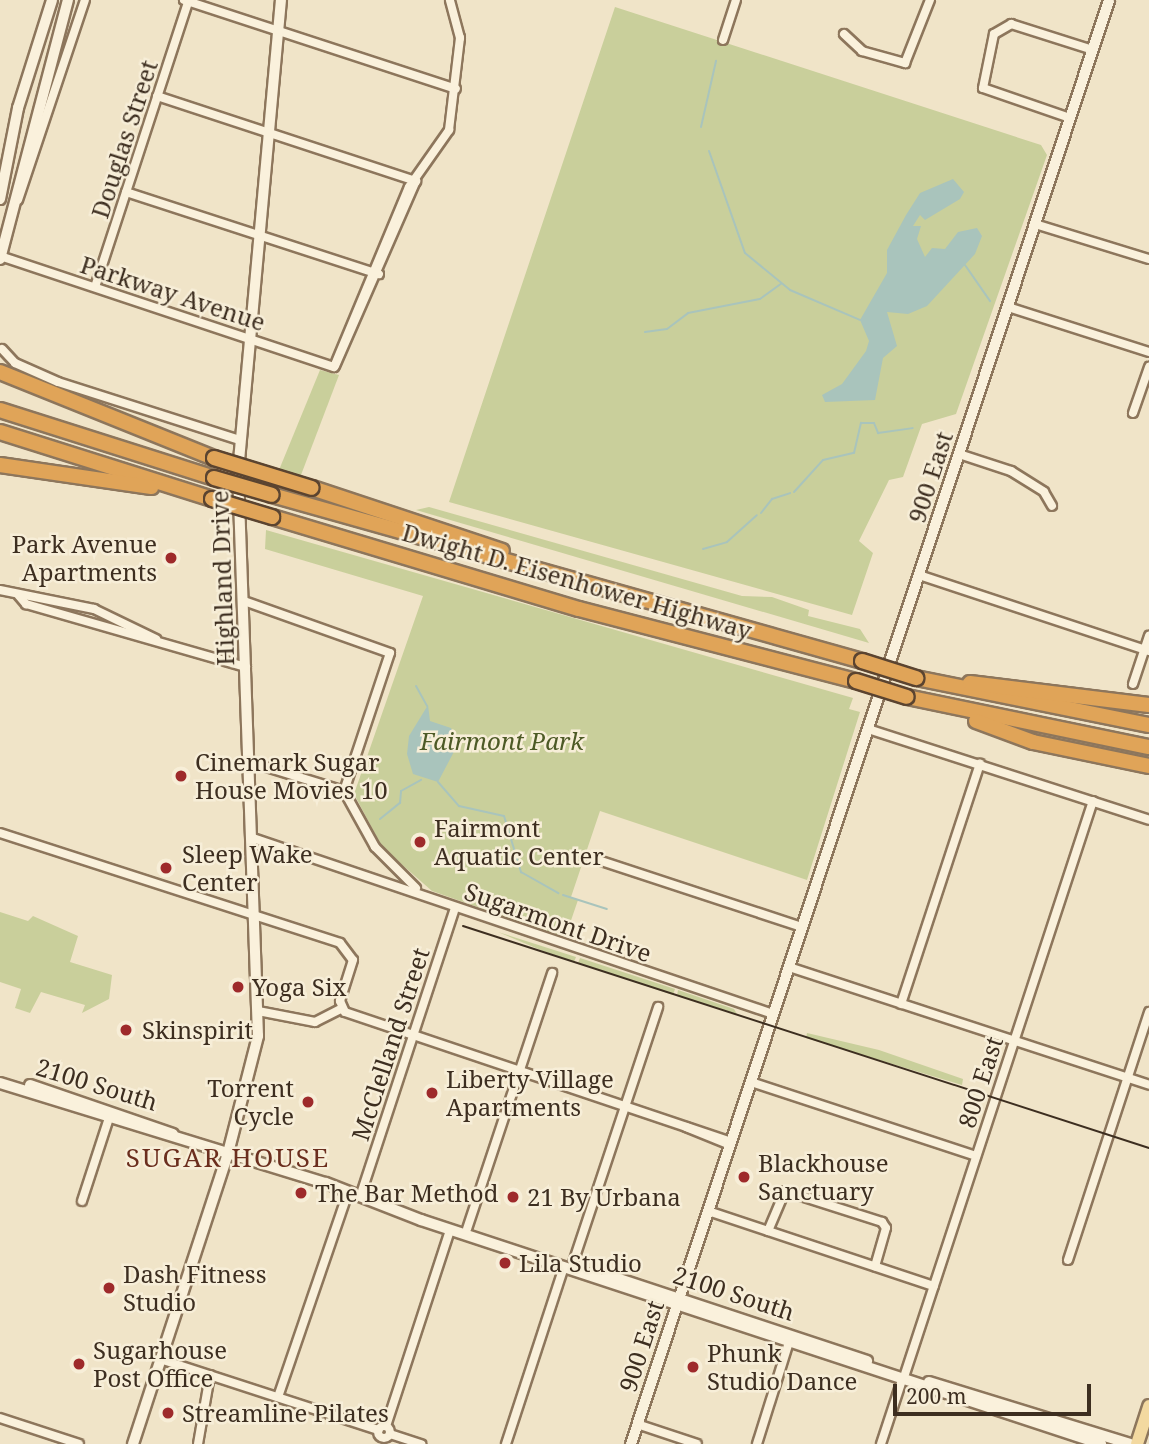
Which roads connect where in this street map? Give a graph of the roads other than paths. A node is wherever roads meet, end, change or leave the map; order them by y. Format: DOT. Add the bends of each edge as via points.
graph roads {
  1 [pos="52,0"];
  2 [pos="61,0"];
  3 [pos="68,0"];
  4 [pos="85,0"];
  5 [pos="281,0"];
  6 [pos="450,0"];
  7 [pos="736,0"];
  8 [pos="930,0"];
  9 [pos="1109,0"];
  10 [pos="186,1"];
  11 [pos="278,31"];
  12 [pos="844,34"];
  13 [pos="55,40"];
  14 [pos="723,40"];
  15 [pos="1093,50"];
  16 [pos="456,89"];
  17 [pos="158,96"];
  18 [pos="1070,118"];
  19 [pos="269,134"];
  20 [pos="416,181"];
  21 [pos="126,192"];
  22 [pos="0,199"];
  23 [pos="15,206"];
  24 [pos="1035,224"];
  25 [pos="258,235"];
  26 [pos="0,257"];
  27 [pos="1149,259"];
  28 [pos="376,273"];
  29 [pos="96,287"];
  30 [pos="1008,307"];
  31 [pos="249,338"];
  32 [pos="2,349"];
  33 [pos="1149,352"];
  34 [pos="1149,367"];
  35 [pos="3,371"];
  36 [pos="0,410"];
  37 [pos="1133,414"];
  38 [pos="0,432"];
  39 [pos="240,440"];
  40 [pos="959,454"];
  41 [pos="0,465"];
  42 [pos="196,494"];
  43 [pos="1052,506"];
  44 [pos="919,575"];
  45 [pos="0,590"];
  46 [pos="244,601"];
  47 [pos="652,604"];
  48 [pos="1149,636"];
  49 [pos="1147,650"];
  50 [pos="246,667"];
  51 [pos="923,679"];
  52 [pos="1133,684"];
  53 [pos="923,701"];
  54 [pos="1149,705"];
  55 [pos="1149,725"];
  56 [pos="868,729"];
  57 [pos="1149,747"];
  58 [pos="250,762"];
  59 [pos="980,764"];
  60 [pos="1149,766"];
  61 [pos="344,791"];
  62 [pos="1093,801"];
  63 [pos="1149,820"];
  64 [pos="0,833"];
  65 [pos="253,838"];
  66 [pos="589,857"];
  67 [pos="417,890"];
  68 [pos="456,908"];
  69 [pos="255,916"];
  70 [pos="802,927"];
  71 [pos="789,967"];
  72 [pos="552,973"];
  73 [pos="901,1004"];
  74 [pos="658,1007"];
  75 [pos="341,1009"];
  76 [pos="258,1011"];
  77 [pos="1149,1012"];
  78 [pos="773,1014"];
  79 [pos="411,1036"];
  80 [pos="1014,1041"];
  81 [pos="519,1072"];
  82 [pos="0,1076"];
  83 [pos="1127,1078"];
  84 [pos="751,1082"];
  85 [pos="0,1083"];
  86 [pos="1149,1085"];
  87 [pos="37,1094"];
  88 [pos="69,1097"];
  89 [pos="625,1107"];
  90 [pos="109,1118"];
  91 [pos="178,1137"];
  92 [pos="730,1144"];
  93 [pos="228,1153"];
  94 [pos="976,1156"];
  95 [pos="326,1183"];
  96 [pos="344,1191"];
  97 [pos="362,1191"];
  98 [pos="82,1201"];
  99 [pos="708,1211"];
  100 [pos="467,1228"];
  101 [pos="450,1230"];
  102 [pos="768,1231"];
  103 [pos="488,1236"];
  104 [pos="1068,1260"];
  105 [pos="564,1264"];
  106 [pos="875,1266"];
  107 [pos="934,1286"];
  108 [pos="678,1301"];
  109 [pos="791,1338"];
  110 [pos="160,1359"];
  111 [pos="210,1375"];
  112 [pos="904,1377"];
  113 [pos="278,1397"];
  114 [pos="1149,1406"];
  115 [pos="0,1418"];
  116 [pos="637,1424"];
  117 [pos="383,1434"];
  118 [pos="79,1444"];
  119 [pos="133,1444"];
  120 [pos="198,1444"];
  121 [pos="421,1444"];
  122 [pos="506,1444"];
  123 [pos="631,1444"];
  124 [pos="697,1444"];
  125 [pos="757,1444"];
  126 [pos="881,1444"];
  127 [pos="1101,1444"];
  128 [pos="1130,1444"];
  129 [pos="1137,1444"];
  1 -- 22 [label="street" via="18,108"];
  2 -- 13 [label="street"];
  3 -- 13 [label="street"];
  4 -- 23 [label="street" via="29,183"];
  5 -- 11 [label="street, Highland Drive"];
  6 -- 16 [label="street" via="460,38"];
  7 -- 14 [label="street"];
  8 -- 12 [label="street" via="905,63 862,51"];
  9 -- 15 [label="street, 900 East"];
  10 -- 11 [label="street"];
  10 -- 17 [label="street, Douglas Street"];
  11 -- 16 [label="street"];
  11 -- 19 [label="street, Highland Drive"];
  13 -- 23 [label="street"];
  15 -- 18 [label="street, 900 East"];
  15 -- 18 [label="street" via="1001,25 981,85"];
  16 -- 20 [label="street" via="448,134"];
  17 -- 19 [label="street"];
  17 -- 21 [label="street, Douglas Street"];
  18 -- 24 [label="street, 900 East"];
  19 -- 20 [label="street"];
  19 -- 25 [label="street, Highland Drive"];
  20 -- 28 [label="street"];
  21 -- 25 [label="street"];
  21 -- 29 [label="street, Douglas Street"];
  23 -- 26 [label="street"];
  24 -- 27 [label="street"];
  24 -- 30 [label="street, 900 East"];
  25 -- 28 [label="street"];
  25 -- 31 [label="street, Highland Drive"];
  26 -- 29 [label="street, Parkway Avenue"];
  28 -- 31 [label="street, Parkway Avenue" via="334,367"];
  29 -- 31 [label="street, Parkway Avenue"];
  30 -- 33 [label="street"];
  30 -- 40 [label="street, 900 East"];
  31 -- 39 [label="street, Highland Drive"];
  32 -- 39 [label="street" via="15,363 58,382"];
  34 -- 37 [label="street"];
  35 -- 47 [label="highway, bridge" via="214,458"];
  36 -- 47 [label="highway, Dwight D. Eisenhower Highway, bridge" via="214,478"];
  38 -- 42 [label="highway, Dwight D. Eisenhower Highway"];
  39 -- 46 [label="street, Highland Drive"];
  40 -- 43 [label="street" via="1011,471 1044,492"];
  40 -- 44 [label="street, 900 East"];
  41 -- 42 [label="highway"];
  42 -- 53 [label="highway, Dwight D. Eisenhower Highway, bridge" via="579,609"];
  44 -- 49 [label="street"];
  44 -- 56 [label="street, 900 East"];
  45 -- 50 [label="street" via="94,609 156,639"];
  46 -- 50 [label="street, Highland Drive"];
  46 -- 61 [label="street" via="390,653"];
  47 -- 51 [label="highway, Dwight D. Eisenhower Highway, bridge"];
  48 -- 49 [label="street"];
  49 -- 52 [label="street"];
  50 -- 58 [label="street, Highland Drive"];
  51 -- 54 [label="highway"];
  51 -- 55 [label="highway, Dwight D. Eisenhower Highway"];
  53 -- 57 [label="highway, Dwight D. Eisenhower Highway"];
  53 -- 60 [label="highway" via="1033,742"];
  56 -- 59 [label="street"];
  56 -- 70 [label="street, 900 East"];
  58 -- 61 [label="street"];
  58 -- 65 [label="street, Highland Drive"];
  59 -- 62 [label="street"];
  59 -- 73 [label="street"];
  61 -- 67 [label="street" via="375,847"];
  62 -- 63 [label="street"];
  62 -- 80 [label="street, 800 East"];
  64 -- 69 [label="street"];
  65 -- 67 [label="street, Sugarmont Drive"];
  65 -- 69 [label="street, Highland Drive"];
  66 -- 70 [label="street"];
  67 -- 68 [label="street, Sugarmont Drive"];
  68 -- 78 [label="street, Sugarmont Drive"];
  68 -- 79 [label="street, McClelland Street"];
  69 -- 75 [label="street" via="347,947 353,960"];
  69 -- 76 [label="street, Highland Drive"];
  70 -- 71 [label="street, 900 East"];
  71 -- 73 [label="street"];
  71 -- 78 [label="street, 900 East"];
  72 -- 81 [label="street"];
  73 -- 80 [label="street"];
  74 -- 89 [label="street"];
  75 -- 76 [label="street" via="315,1022"];
  75 -- 79 [label="street"];
  76 -- 93 [label="street, Highland Drive" via="255,1055"];
  77 -- 83 [label="street"];
  78 -- 84 [label="street, 900 East"];
  79 -- 81 [label="street"];
  79 -- 97 [label="street, McClelland Street"];
  80 -- 83 [label="street"];
  80 -- 94 [label="street, 800 East"];
  81 -- 89 [label="street"];
  81 -- 100 [label="street"];
  82 -- 88 [label="street, 2100 South"];
  83 -- 86 [label="street"];
  83 -- 104 [label="street"];
  84 -- 92 [label="street, 900 East"];
  84 -- 94 [label="street"];
  85 -- 87 [label="street, 2100 South"];
  87 -- 88 [label="street"];
  87 -- 90 [label="street, 2100 South"];
  88 -- 91 [label="street, 2100 South"];
  89 -- 92 [label="street"];
  89 -- 105 [label="street"];
  90 -- 91 [label="street, 2100 South"];
  90 -- 98 [label="street"];
  91 -- 93 [label="street, 2100 South"];
  92 -- 99 [label="street, 900 East"];
  93 -- 95 [label="street, 2100 South"];
  93 -- 110 [label="street, Highland Drive"];
  94 -- 107 [label="street, 800 East"];
  95 -- 96 [label="street, 2100 South"];
  95 -- 97 [label="street, 2100 South"];
  96 -- 97 [label="street"];
  96 -- 101 [label="street, 2100 South"];
  96 -- 113 [label="street"];
  97 -- 100 [label="street, 2100 South" via="390,1207"];
  99 -- 102 [label="street"];
  99 -- 108 [label="street, 900 East"];
  100 -- 103 [label="street, 2100 South"];
  101 -- 103 [label="street"];
  101 -- 105 [label="street, 2100 South"];
  101 -- 117 [label="street"];
  102 -- 106 [label="street"];
  102 -- 106 [label="street" via="785,1191 882,1222 886,1228"];
  103 -- 105 [label="street, 2100 South"];
  105 -- 108 [label="street, 2100 South"];
  105 -- 122 [label="street"];
  106 -- 107 [label="street"];
  107 -- 112 [label="street, 800 East"];
  108 -- 109 [label="street, 2100 South"];
  108 -- 109 [label="street, 2100 South" via="736,1325"];
  108 -- 116 [label="street, 900 East"];
  109 -- 112 [label="street, 2100 South"];
  109 -- 112 [label="street, 2100 South" via="845,1352"];
  109 -- 125 [label="street"];
  110 -- 111 [label="street"];
  110 -- 119 [label="street, Highland Drive"];
  111 -- 113 [label="street"];
  111 -- 120 [label="street"];
  112 -- 126 [label="street, 800 East"];
  112 -- 127 [label="street, 2100 South"];
  112 -- 128 [label="street, 2100 South"];
  113 -- 117 [label="street"];
  114 -- 129 [label="main road"];
  115 -- 118 [label="street"];
  116 -- 123 [label="street, 900 East"];
  116 -- 124 [label="street"];
  117 -- 121 [label="street"];
}
